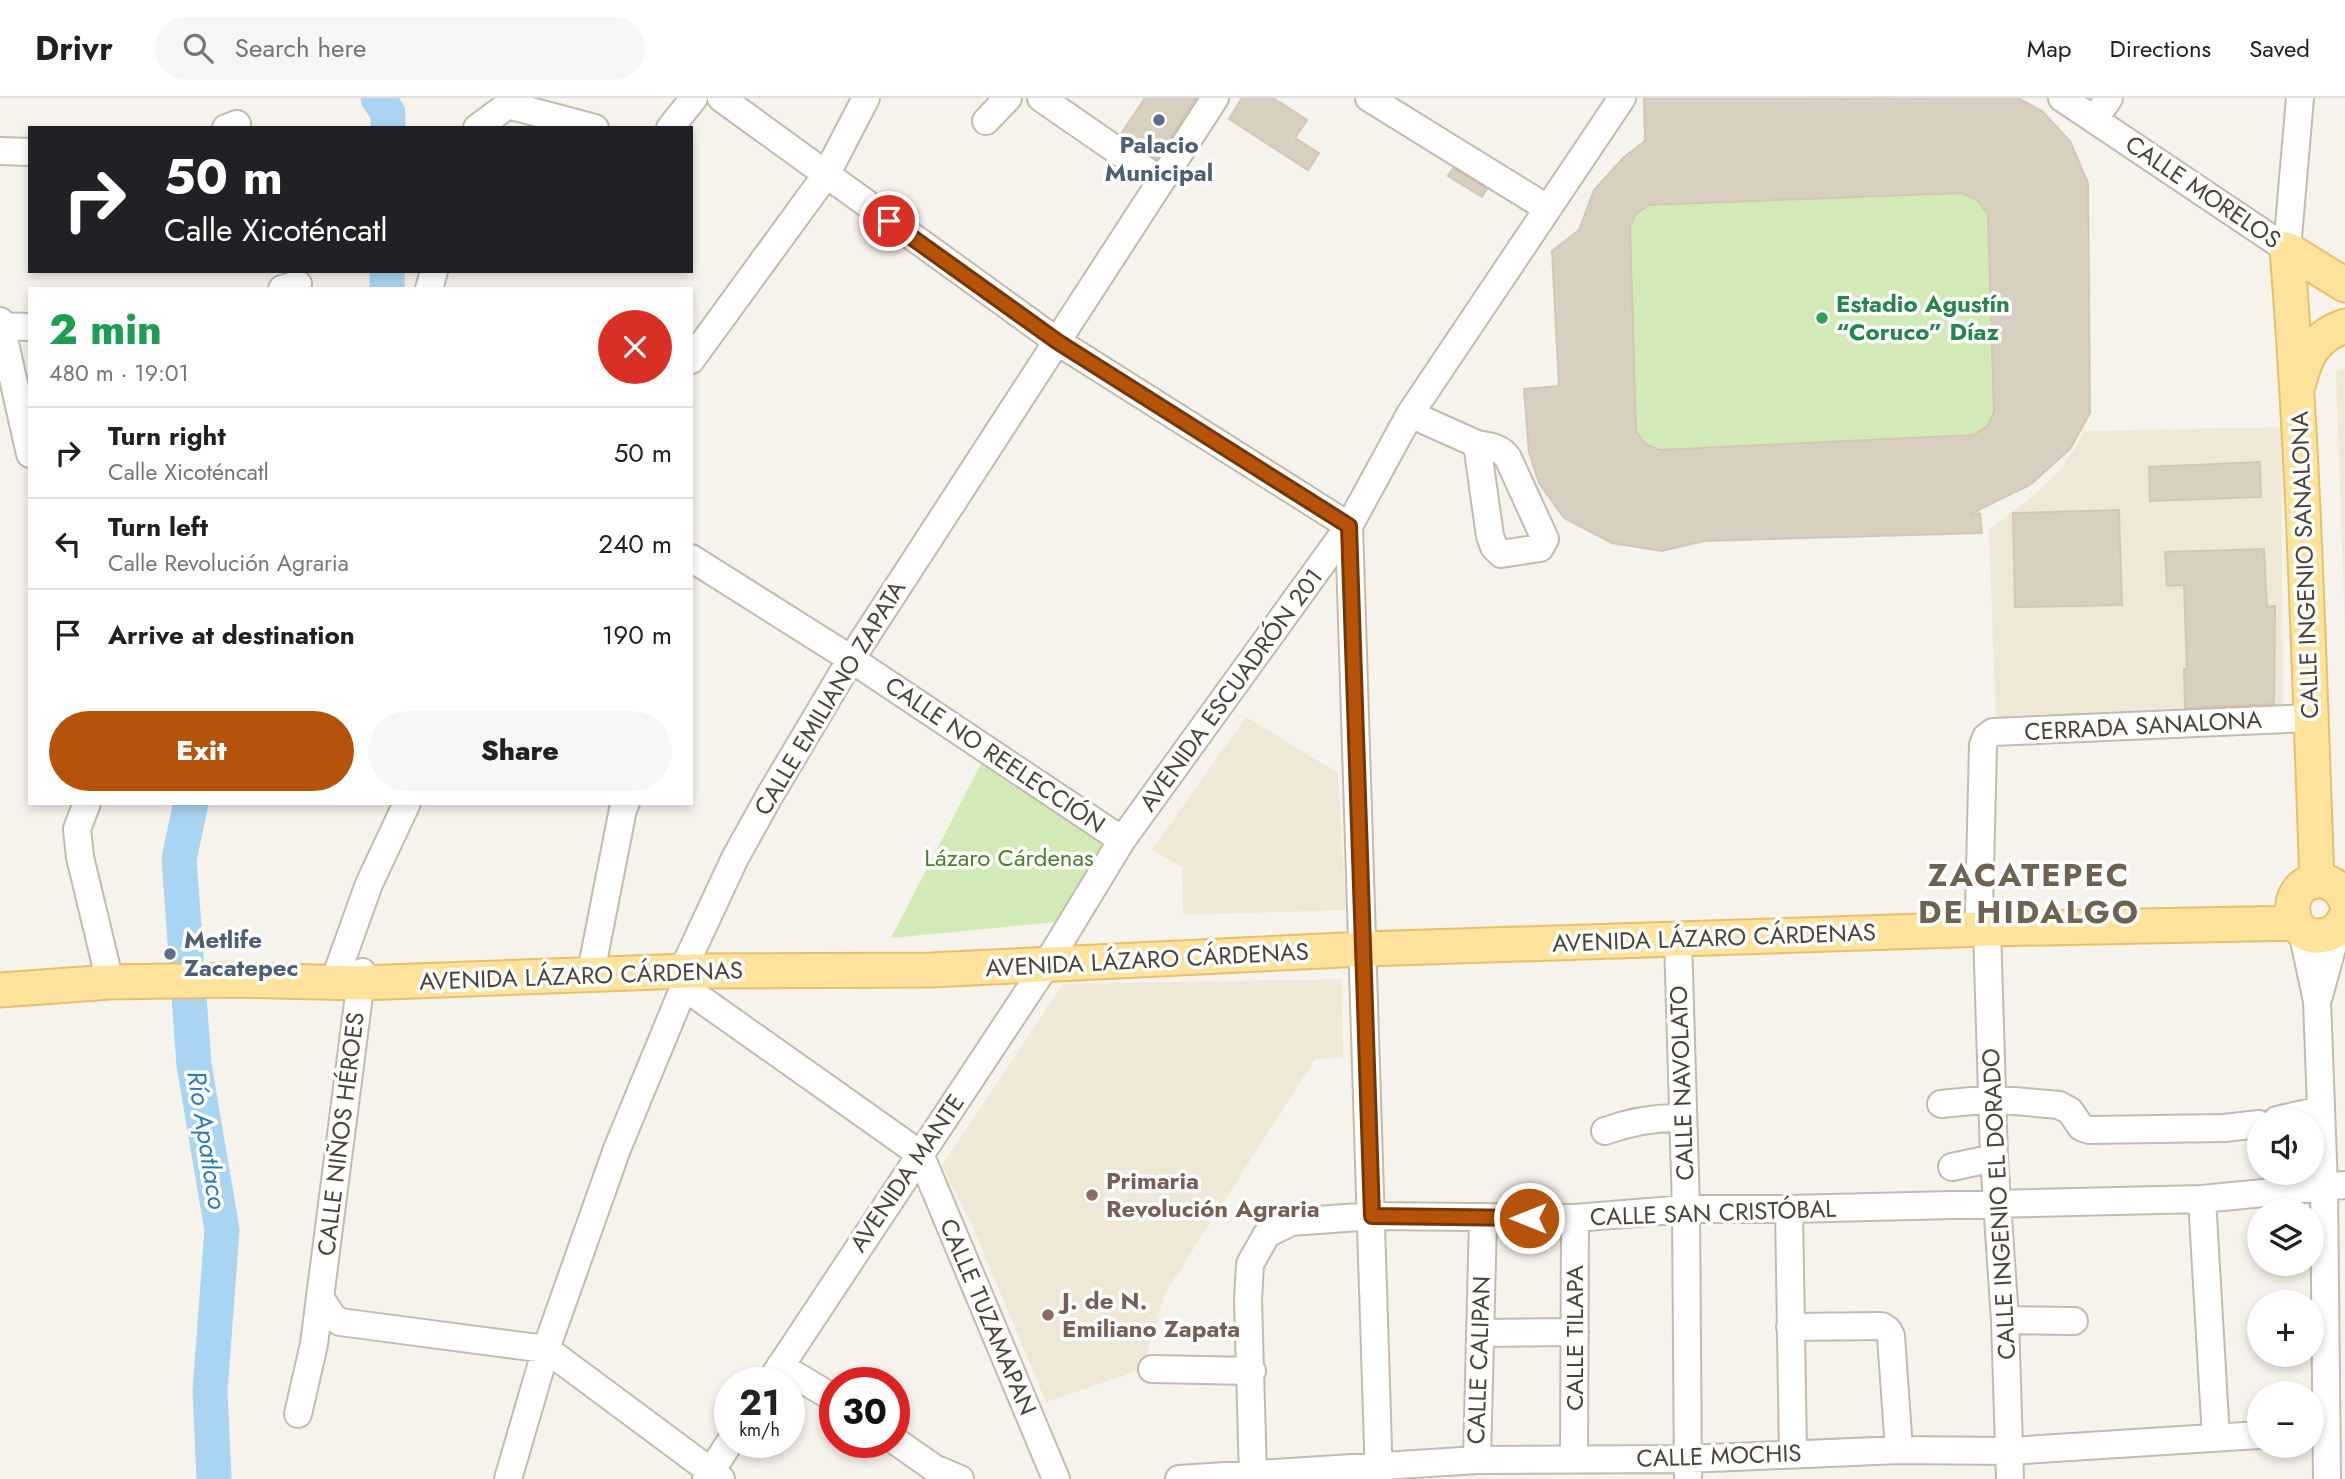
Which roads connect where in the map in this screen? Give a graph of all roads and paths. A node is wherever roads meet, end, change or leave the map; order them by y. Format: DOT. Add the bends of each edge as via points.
graph roads {
  1 [pos="694,98"];
  2 [pos="721,98"];
  3 [pos="866,98"];
  4 [pos="1008,98"];
  5 [pos="1041,98"];
  6 [pos="1215,98"];
  7 [pos="1369,98"];
  8 [pos="1622,98"];
  9 [pos="2300,98"];
  10 [pos="510,101"];
  11 [pos="2084,104"];
  12 [pos="986,121"];
  13 [pos="479,126"];
  14 [pos="589,126"];
  15 [pos="672,126"];
  16 [pos="0,151"];
  17 [pos="28,152"];
  18 [pos="826,175"];
  19 [pos="1161,181"];
  20 [pos="1547,208"];
  21 [pos="2287,249"];
  22 [pos="2345,285"];
  23 [pos="1,324"];
  24 [pos="2345,326"];
  25 [pos="28,327"];
  26 [pos="1058,342"];
  27 [pos="693,357"];
  28 [pos="2298,385"];
  29 [pos="1410,414"];
  30 [pos="1477,444"];
  31 [pos="28,445"];
  32 [pos="1349,526"];
  33 [pos="693,559"];
  34 [pos="851,659"];
  35 [pos="2311,718"];
  36 [pos="1983,745"];
  37 [pos="87,805"];
  38 [pos="406,805"];
  39 [pos="625,805"];
  40 [pos="1122,840"];
  41 [pos="2325,908"];
  42 [pos="1983,920"];
  43 [pos="1838,925"];
  44 [pos="1678,939"];
  45 [pos="1363,941"];
  46 [pos="1051,956"];
  47 [pos="593,962"];
  48 [pos="685,973"];
  49 [pos="0,977"];
  50 [pos="118,977"];
  51 [pos="349,978"];
  52 [pos="0,989"];
  53 [pos="1992,1099"];
  54 [pos="1941,1104"];
  55 [pos="2321,1108"];
  56 [pos="1684,1118"];
  57 [pos="2247,1125"];
  58 [pos="2324,1128"];
  59 [pos="1605,1131"];
  60 [pos="920,1154"];
  61 [pos="1994,1158"];
  62 [pos="1952,1167"];
  63 [pos="2334,1186"];
  64 [pos="2202,1199"];
  65 [pos="1997,1203"];
  66 [pos="1686,1209"];
  67 [pos="1789,1209"];
  68 [pos="1372,1216"];
  69 [pos="1575,1217"];
  70 [pos="1483,1218"];
  71 [pos="320,1297"];
  72 [pos="2005,1320"];
  73 [pos="2074,1321"];
  74 [pos="1790,1327"];
  75 [pos="1575,1332"];
  76 [pos="1480,1334"];
  77 [pos="546,1349"];
  78 [pos="780,1367"];
  79 [pos="1152,1369"];
  80 [pos="1252,1371"];
  81 [pos="2322,1381"];
  82 [pos="298,1414"];
  83 [pos="2247,1436"];
  84 [pos="2216,1438"];
  85 [pos="910,1442"];
  86 [pos="1899,1451"];
  87 [pos="2010,1451"];
  88 [pos="1793,1454"];
  89 [pos="722,1458"];
  90 [pos="1574,1458"];
  91 [pos="2323,1458"];
  92 [pos="1477,1460"];
  93 [pos="1688,1469"];
  94 [pos="1379,1472"];
  95 [pos="1253,1476"];
  96 [pos="713,1477"];
  97 [pos="508,1479"];
  98 [pos="960,1479"];
  99 [pos="1056,1479"];
  100 [pos="1180,1479"];
  101 [pos="2010,1479"];
  102 [pos="2327,1479"];
  1 -- 15 [label="street"];
  2 -- 18 [label="street"];
  3 -- 18 [label="street"];
  4 -- 12 [label="street"];
  5 -- 19 [label="street"];
  6 -- 19 [label="street, CALLE EMILIANO ZAPATA"];
  7 -- 20 [label="street"];
  8 -- 20 [label="street, AVENIDA ESCUADRÓN 201"];
  9 -- 21 [label="street"];
  10 -- 13 [label="street"];
  10 -- 14 [label="street"];
  11 -- 21 [label="street, CALLE MORELOS"];
  16 -- 17 [label="street"];
  18 -- 26 [label="street"];
  18 -- 27 [label="street"];
  19 -- 26 [label="street, CALLE EMILIANO ZAPATA"];
  20 -- 29 [label="street, AVENIDA ESCUADRÓN 201"];
  21 -- 22 [label="main road, CALLE MORELOS"];
  21 -- 28 [label="main road, CALLE INGENIO SANALONA"];
  23 -- 25 [label="street"];
  23 -- 31 [label="street"];
  24 -- 28 [label="main road" via="2314,346"];
  26 -- 32 [label="street"];
  26 -- 34 [label="street, CALLE EMILIANO ZAPATA"];
  28 -- 35 [label="main road, CALLE INGENIO SANALONA"];
  29 -- 30 [label="street"];
  29 -- 32 [label="street, AVENIDA ESCUADRÓN 201"];
  32 -- 40 [label="street, AVENIDA ESCUADRÓN 201"];
  32 -- 45 [label="street"];
  33 -- 34 [label="street, CALLE NO REELECCIÓN"];
  34 -- 40 [label="street, CALLE NO REELECCIÓN"];
  34 -- 48 [label="street, CALLE EMILIANO ZAPATA" via="740,848"];
  35 -- 36 [label="street, CERRADA SANALONA" via="1993,732"];
  35 -- 41 [label="main road, CALLE INGENIO SANALONA"];
  36 -- 42 [label="street, CALLE INGENIO EL DORADO"];
  37 -- 50 [label="street" via="77,829 80,857"];
  38 -- 51 [label="street, CALLE NIÑOS HÉROES" via="369,884"];
  39 -- 47 [label="street"];
  40 -- 46 [label="street, AVENIDA ESCUADRÓN 201"];
  41 -- 42 [label="main road, AVENIDA LÁZARO CÁRDENAS"];
  41 -- 55 [label="street, CALLE INGENIO SANALONA" via="2317,1001"];
  42 -- 43 [label="main road, AVENIDA LÁZARO CÁRDENAS"];
  42 -- 53 [label="street, CALLE INGENIO EL DORADO"];
  43 -- 44 [label="main road, AVENIDA LÁZARO CÁRDENAS"];
  43 -- 45 [label="main road, AVENIDA LÁZARO CÁRDENAS"];
  44 -- 45 [label="main road, AVENIDA LÁZARO CÁRDENAS"];
  44 -- 56 [label="street, CALLE NAVOLATO"];
  45 -- 46 [label="main road, AVENIDA LÁZARO CÁRDENAS"];
  45 -- 68 [label="street"];
  46 -- 48 [label="main road, AVENIDA LÁZARO CÁRDENAS"];
  46 -- 60 [label="street, AVENIDA MANTE"];
  47 -- 48 [label="main road, AVENIDA LÁZARO CÁRDENAS"];
  47 -- 51 [label="main road, AVENIDA LÁZARO CÁRDENAS"];
  48 -- 51 [label="main road, AVENIDA LÁZARO CÁRDENAS"];
  48 -- 60 [label="street"];
  48 -- 77 [label="street, CALLE EMILIANO ZAPATA"];
  49 -- 50 [label="main road, AVENIDA LÁZARO CÁRDENAS"];
  50 -- 51 [label="main road, AVENIDA LÁZARO CÁRDENAS"];
  50 -- 52 [label="main road, AVENIDA LÁZARO CÁRDENAS"];
  51 -- 71 [label="street, CALLE NIÑOS HÉROES"];
  53 -- 54 [label="street"];
  53 -- 57 [label="street" via="2059,1105 2089,1130"];
  53 -- 61 [label="street, CALLE INGENIO EL DORADO"];
  56 -- 59 [label="street" via="1651,1118"];
  56 -- 66 [label="street, CALLE NAVOLATO"];
  58 -- 63 [label="street, CALLE INGENIO SANALONA"];
  60 -- 78 [label="street, AVENIDA MANTE"];
  60 -- 99 [label="street, CALLE TUZAMAPAN"];
  61 -- 62 [label="street"];
  61 -- 65 [label="street, CALLE INGENIO EL DORADO"];
  63 -- 64 [label="street, CALLE SAN CRISTÓBAL"];
  63 -- 81 [label="street, CALLE INGENIO SANALONA"];
  64 -- 65 [label="street, CALLE SAN CRISTÓBAL"];
  64 -- 84 [label="street"];
  65 -- 67 [label="street, CALLE SAN CRISTÓBAL"];
  65 -- 72 [label="street, CALLE INGENIO EL DORADO"];
  66 -- 67 [label="street, CALLE SAN CRISTÓBAL"];
  66 -- 69 [label="street, CALLE SAN CRISTÓBAL"];
  66 -- 93 [label="street, CALLE NAVOLATO"];
  67 -- 74 [label="street"];
  68 -- 70 [label="street, CALLE SAN CRISTÓBAL"];
  68 -- 80 [label="street, CALLE SAN CRISTÓBAL" via="1291,1222 1267,1234 1250,1264"];
  68 -- 94 [label="street"];
  69 -- 70 [label="street, CALLE SAN CRISTÓBAL"];
  69 -- 75 [label="street, CALLE TILAPA"];
  70 -- 76 [label="street, CALLE CALIPAN"];
  71 -- 77 [label="street" via="340,1322"];
  71 -- 82 [label="street, CALLE NIÑOS HÉROES"];
  72 -- 73 [label="street"];
  72 -- 87 [label="street, CALLE INGENIO EL DORADO"];
  74 -- 86 [label="street" via="1882,1326 1888,1330"];
  74 -- 88 [label="street"];
  75 -- 76 [label="street"];
  75 -- 90 [label="street, CALLE TILAPA"];
  76 -- 92 [label="street, CALLE CALIPAN"];
  77 -- 96 [label="street"];
  77 -- 97 [label="street, CALLE EMILIANO ZAPATA"];
  79 -- 80 [label="street"];
  80 -- 95 [label="street, CALLE SAN CRISTÓBAL"];
  83 -- 84 [label="street, CALLE MOCHIS"];
  84 -- 87 [label="street, CALLE MOCHIS"];
  85 -- 98 [label="street" via="934,1468"];
  86 -- 87 [label="street, CALLE MOCHIS"];
  86 -- 88 [label="street, CALLE MOCHIS"];
  87 -- 101 [label="street, CALLE INGENIO EL DORADO"];
  88 -- 93 [label="street, CALLE MOCHIS"];
  89 -- 96 [label="street"];
  90 -- 92 [label="street, CALLE MOCHIS"];
  90 -- 93 [label="street, CALLE MOCHIS"];
  91 -- 102 [label="street, CALLE INGENIO SANALONA"];
  92 -- 94 [label="street, CALLE MOCHIS"];
  94 -- 95 [label="street, CALLE MOCHIS"];
  95 -- 100 [label="street, CALLE MOCHIS"];
}
